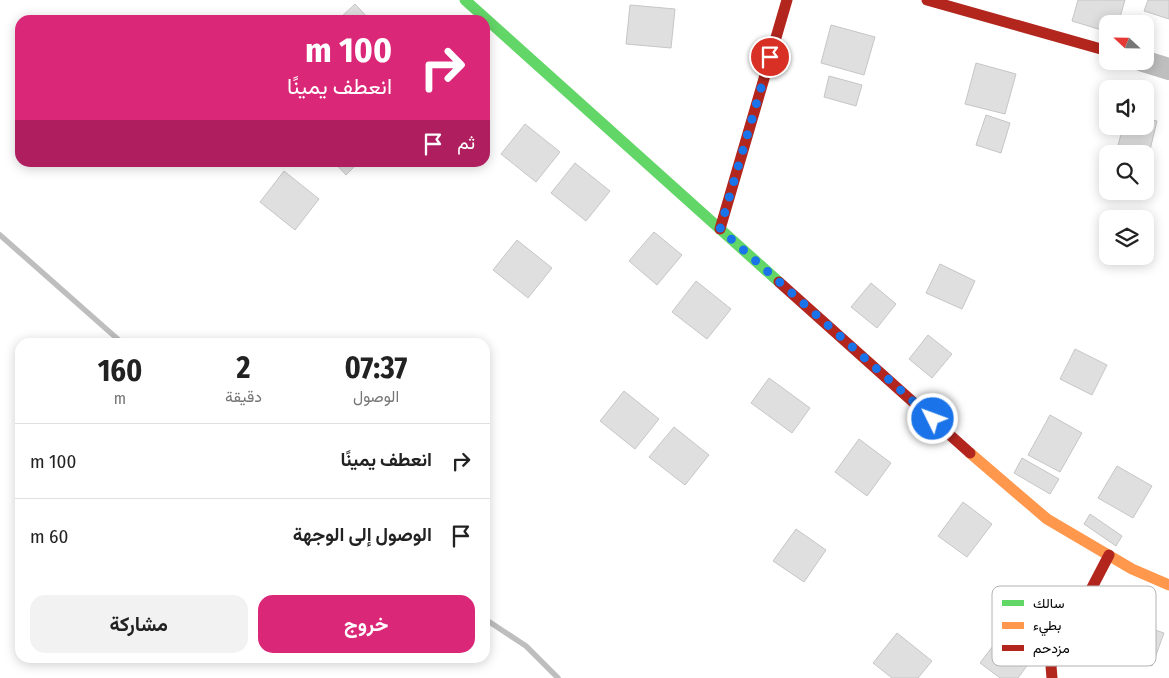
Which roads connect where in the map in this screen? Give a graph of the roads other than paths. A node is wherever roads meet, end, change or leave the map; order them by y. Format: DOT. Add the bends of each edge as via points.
graph roads {
  1 [pos="465,0"];
  2 [pos="787,0"];
  3 [pos="927,0"];
  4 [pos="482,15"];
  5 [pos="490,22"];
  6 [pos="1099,48"];
  7 [pos="1154,64"];
  8 [pos="1169,69"];
  9 [pos="720,229"];
  10 [pos="1109,555"];
  11 [pos="1169,585"];
  12 [pos="1093,586"];
  1 -- 4 [label="street"];
  2 -- 9 [label="street"];
  3 -- 6 [label="street"];
  5 -- 9 [label="street"];
  7 -- 8 [label="street"];
  9 -- 10 [label="street" via="999,479 1047,519"];
  10 -- 11 [label="street"];
  10 -- 12 [label="street"];
}
